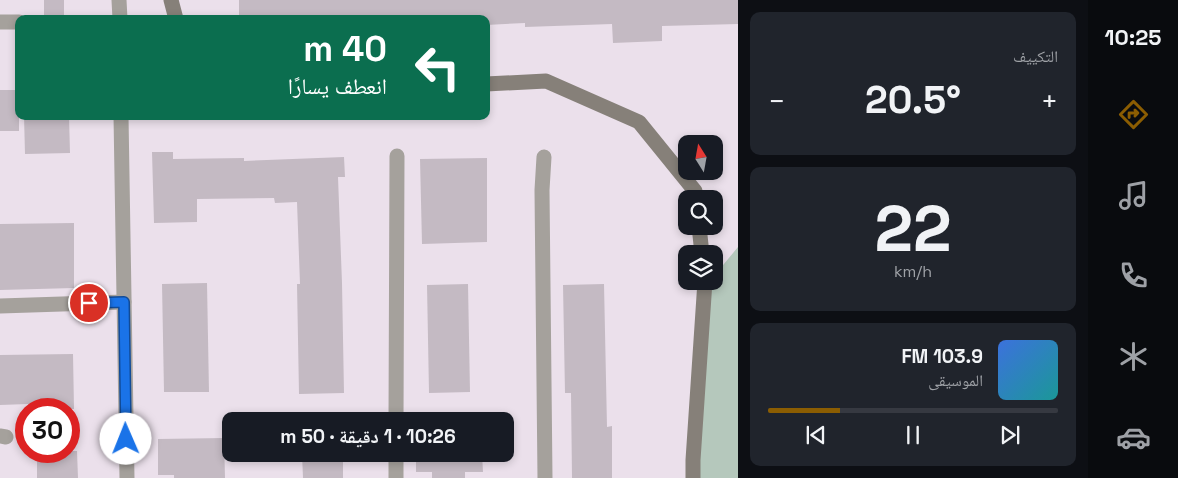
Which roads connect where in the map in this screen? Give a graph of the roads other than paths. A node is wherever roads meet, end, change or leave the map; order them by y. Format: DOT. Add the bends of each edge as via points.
graph roads {
  1 [pos="119,0"];
  2 [pos="170,0"];
  3 [pos="120,15"];
  4 [pos="175,15"];
  5 [pos="0,22"];
  6 [pos="15,22"];
  7 [pos="490,84"];
  8 [pos="121,120"];
  9 [pos="397,156"];
  10 [pos="544,157"];
  11 [pos="693,190"];
  12 [pos="706,290"];
  13 [pos="124,302"];
  14 [pos="0,306"];
  15 [pos="396,412"];
  16 [pos="396,462"];
  17 [pos="127,478"];
  18 [pos="396,478"];
  19 [pos="545,478"];
  20 [pos="693,478"];
  1 -- 3 [label="street"];
  2 -- 4 [label="main road"];
  5 -- 6 [label="street"];
  7 -- 11 [label="main road" via="546,81 639,122"];
  8 -- 13 [label="street"];
  9 -- 15 [label="street"];
  10 -- 19 [label="street"];
  12 -- 20 [label="main road"];
  13 -- 14 [label="street"];
  13 -- 17 [label="street"];
  16 -- 18 [label="street"];
}
